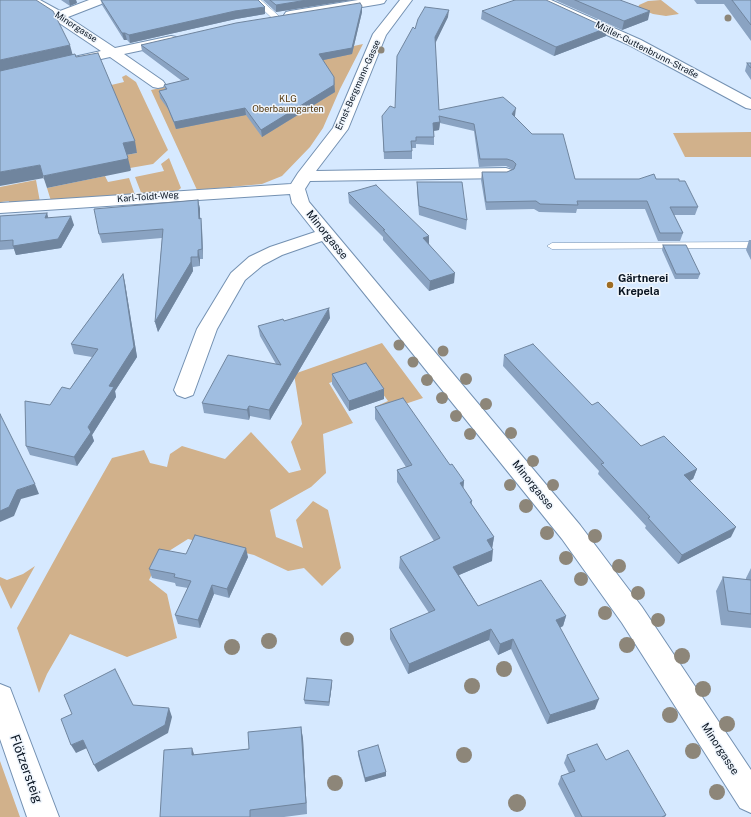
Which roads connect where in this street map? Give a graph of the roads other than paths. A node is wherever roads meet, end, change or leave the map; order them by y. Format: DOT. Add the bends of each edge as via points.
graph roads {
  1 [pos="31,0"];
  2 [pos="100,0"];
  3 [pos="257,0"];
  4 [pos="380,0"];
  5 [pos="406,0"];
  6 [pos="542,0"];
  7 [pos="59,16"];
  8 [pos="276,17"];
  9 [pos="263,20"];
  10 [pos="183,37"];
  11 [pos="115,53"];
  12 [pos="54,66"];
  13 [pos="158,84"];
  14 [pos="751,105"];
  15 [pos="506,173"];
  16 [pos="301,182"];
  17 [pos="0,208"];
  18 [pos="326,234"];
  19 [pos="751,245"];
  20 [pos="552,246"];
  21 [pos="185,390"];
  22 [pos="0,698"];
  23 [pos="751,796"];
  24 [pos="43,817"];
  1 -- 7 [label="street, Minorgasse"];
  2 -- 7 [label="street"];
  3 -- 8 [label="lane"];
  4 -- 8 [label="street"];
  5 -- 16 [label="street, Ernst-Bergmann-Gasse" via="380,34 340,129"];
  6 -- 14 [label="street, Müller-Guttenbrunn-Straße" via="642,46"];
  7 -- 11 [label="street, Minorgasse"];
  8 -- 9 [label="street"];
  10 -- 11 [label="street"];
  11 -- 12 [label="street"];
  11 -- 13 [label="street, Minorgasse"];
  15 -- 16 [label="street, Karl-Toldt-Weg"];
  16 -- 17 [label="street, Karl-Toldt-Weg"];
  16 -- 18 [label="street, Minorgasse" via="301,203"];
  18 -- 21 [label="street" via="256,260 238,277 207,329"];
  18 -- 23 [label="street, Minorgasse" via="571,532 632,615"];
  19 -- 20 [label="lane"];
  22 -- 24 [label="street, Flötzersteig"];
}
